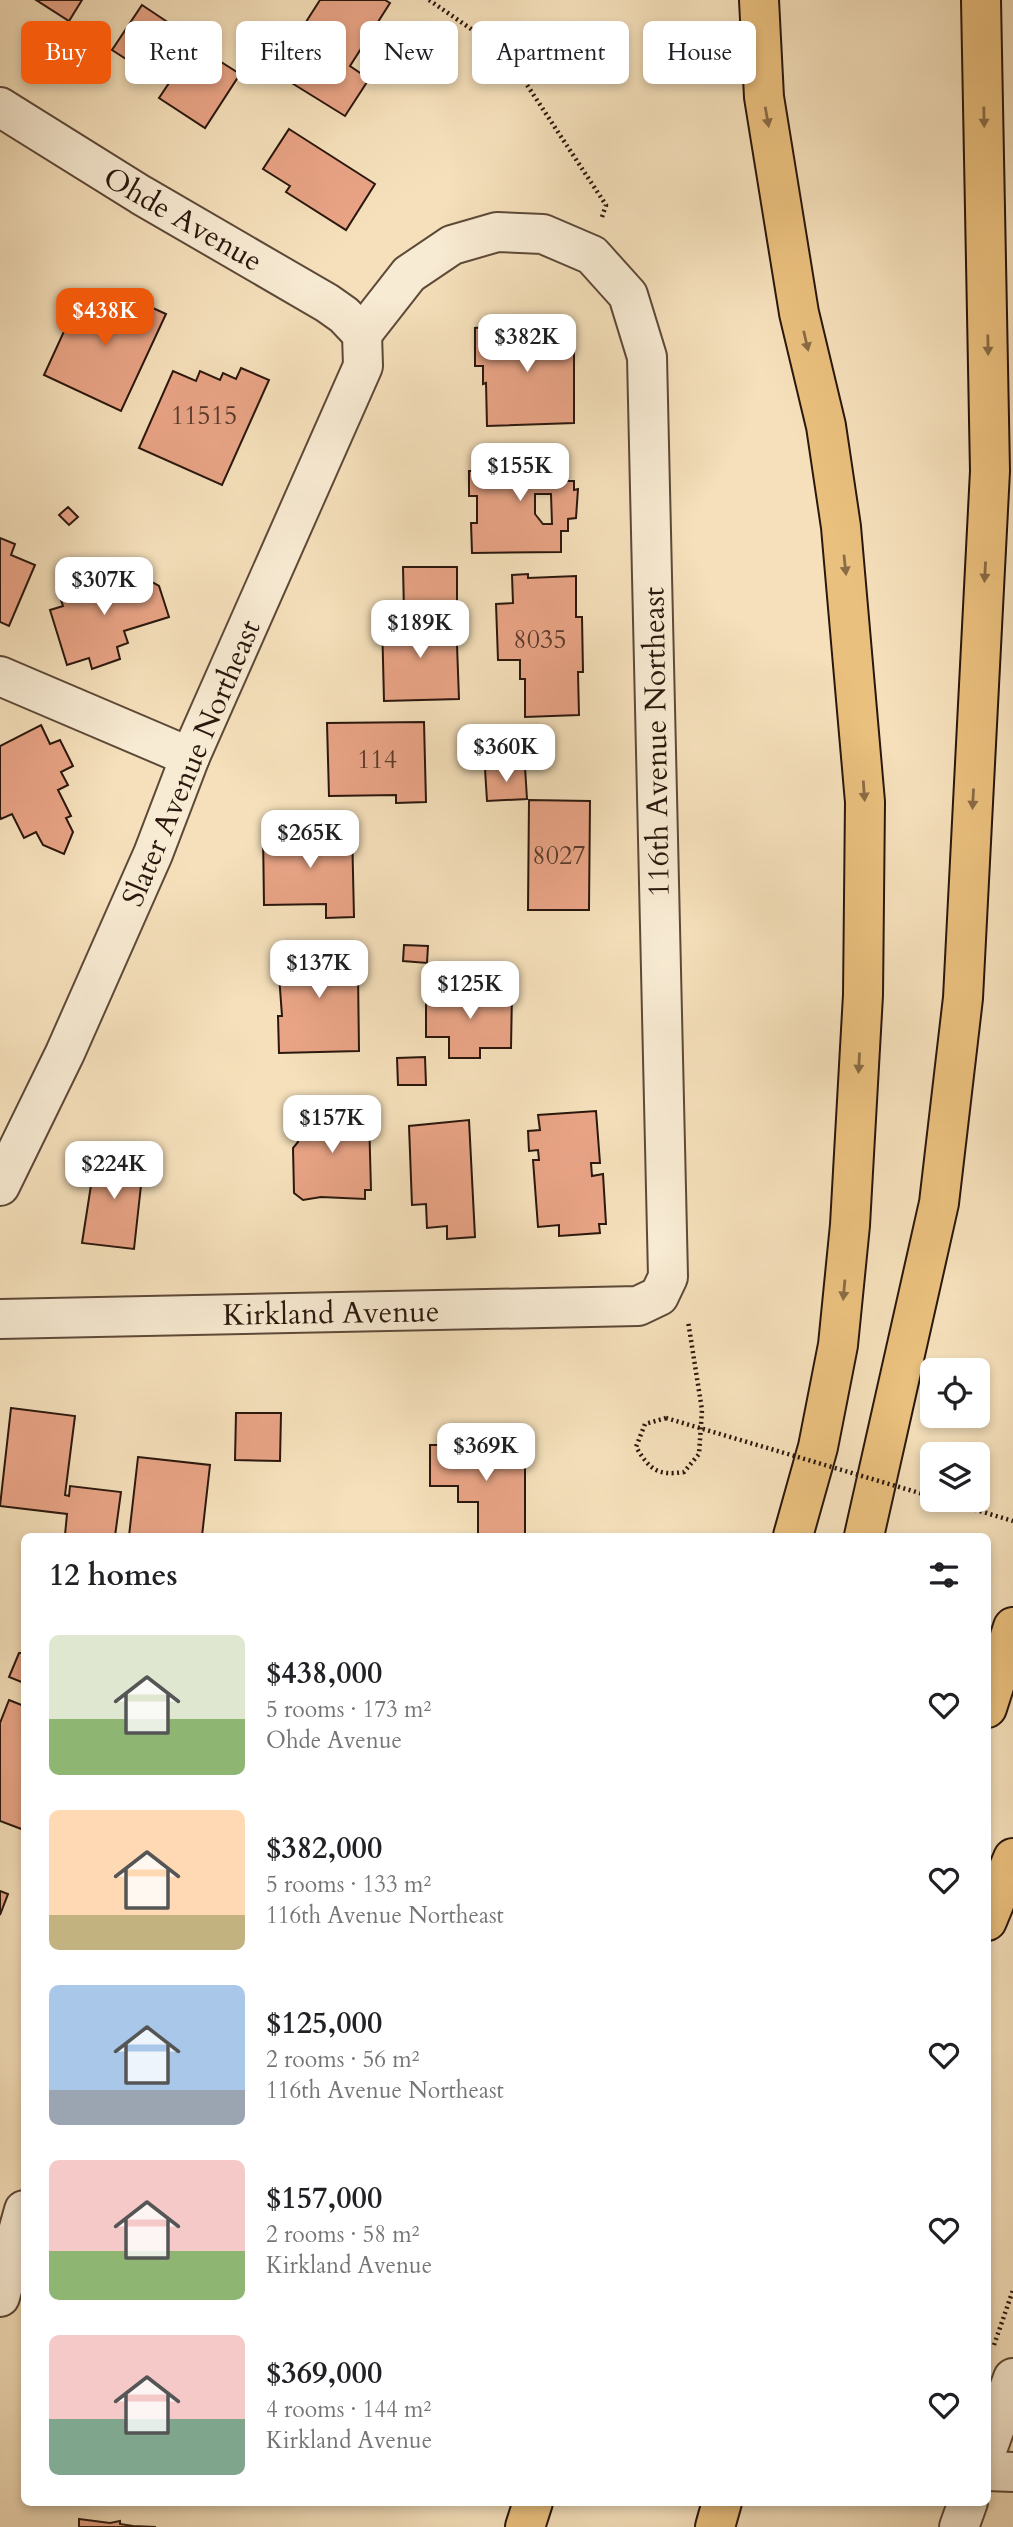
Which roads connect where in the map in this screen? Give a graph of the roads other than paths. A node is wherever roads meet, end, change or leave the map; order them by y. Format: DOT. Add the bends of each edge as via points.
graph roads {
  1 [pos="759,0"];
  2 [pos="981,0"];
  3 [pos="0,107"];
  4 [pos="362,334"];
  5 [pos="0,676"];
  6 [pos="190,757"];
  7 [pos="0,1186"];
  8 [pos="659,1296"];
  9 [pos="0,1319"];
  10 [pos="794,1533"];
  11 [pos="865,1533"];
  12 [pos="1013,1627"];
  13 [pos="991,1696"];
  14 [pos="1013,1858"];
  15 [pos="991,1911"];
  16 [pos="21,2221"];
  17 [pos="0,2297"];
  18 [pos="1002,2365"];
  19 [pos="999,2434"];
  20 [pos="991,2471"];
  21 [pos="1013,2472"];
  22 [pos="532,2506"];
  23 [pos="721,2506"];
  24 [pos="967,2506"];
  25 [pos="525,2527"];
  26 [pos="715,2527"];
  27 [pos="959,2527"];
  1 -- 10 [label="highway, one-way" via="764,97 799,313 826,426 841,527 865,802 863,995 850,1225 838,1345 818,1447"];
  2 -- 11 [label="highway, one-way" via="990,471 963,998 939,1203"];
  3 -- 4 [label="street, Ohde Avenue" via="327,303"];
  4 -- 6 [label="street, Slater Avenue Northeast" via="363,366"];
  4 -- 8 [label="street, 116th Avenue Northeast" via="410,274 452,245 497,232 543,234 592,255 628,295 647,357 668,1277"];
  5 -- 6 [label="street"];
  6 -- 7 [label="street, Slater Avenue Northeast" via="153,855"];
  8 -- 9 [label="street, Kirkland Avenue" via="638,1306 600,1308"];
  12 -- 13 [label="highway"];
  14 -- 15 [label="highway"];
  16 -- 17 [label="street"];
  18 -- 19 [label="street"];
  20 -- 21 [label="street"];
  22 -- 25 [label="highway"];
  23 -- 26 [label="highway"];
  24 -- 27 [label="street"];
}
